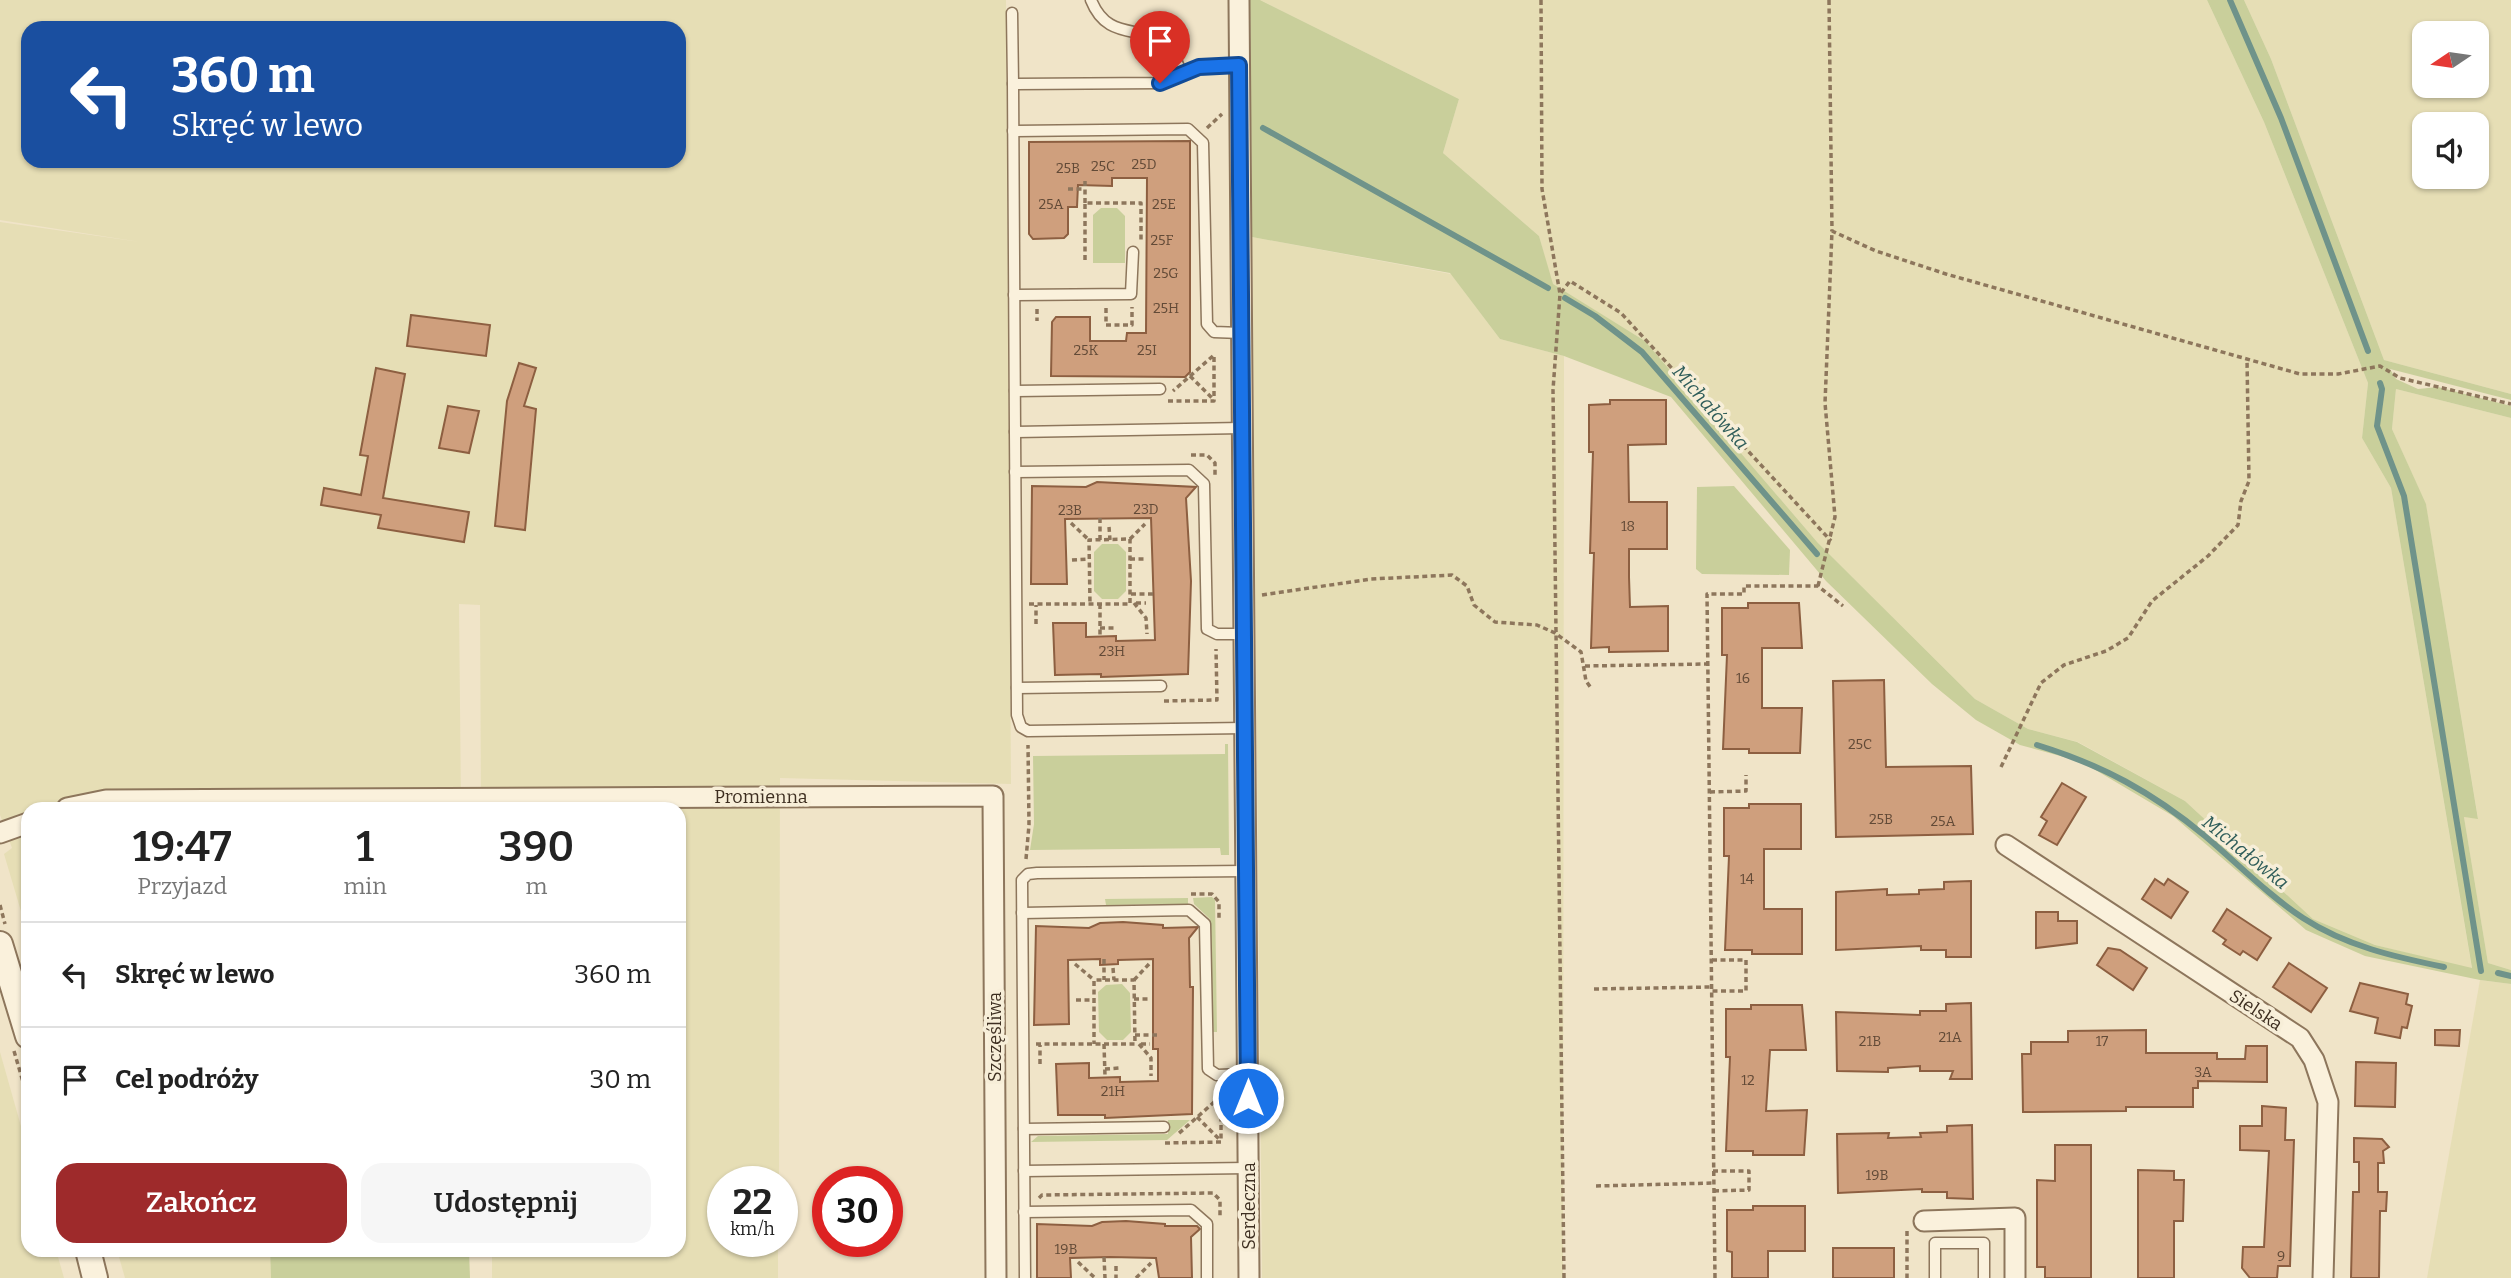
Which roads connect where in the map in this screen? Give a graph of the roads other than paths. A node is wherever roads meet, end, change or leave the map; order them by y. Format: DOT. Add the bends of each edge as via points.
graph roads {
  1 [pos="1091,0"];
  2 [pos="1239,0"];
  3 [pos="1012,13"];
  4 [pos="1239,65"];
  5 [pos="1182,75"];
  6 [pos="1013,84"];
  7 [pos="1013,131"];
  8 [pos="1133,252"];
  9 [pos="1014,295"];
  10 [pos="1241,333"];
  11 [pos="1160,388"];
  12 [pos="1015,391"];
  13 [pos="1242,428"];
  14 [pos="1015,432"];
  15 [pos="1016,472"];
  16 [pos="1244,634"];
  17 [pos="1161,685"];
  18 [pos="1017,688"];
  19 [pos="1245,728"];
  20 [pos="993,796"];
  21 [pos="96,802"];
  22 [pos="21,825"];
  23 [pos="0,833"];
  24 [pos="2007,845"];
  25 [pos="1246,871"];
  26 [pos="1022,913"];
  27 [pos="0,944"];
  28 [pos="21,1013"];
  29 [pos="1247,1074"];
  30 [pos="1164,1127"];
  31 [pos="1024,1129"];
  32 [pos="1248,1168"];
  33 [pos="1024,1171"];
  34 [pos="1024,1212"];
  35 [pos="1916,1224"];
  36 [pos="90,1257"];
  37 [pos="95,1278"];
  38 [pos="996,1278"];
  39 [pos="1025,1278"];
  40 [pos="1207,1278"];
  41 [pos="1249,1278"];
  42 [pos="1935,1278"];
  43 [pos="1984,1278"];
  44 [pos="2015,1278"];
  45 [pos="2323,1278"];
  1 -- 5 [label="lane" via="1099,15 1115,28 1165,44"];
  2 -- 4 [label="street, Serdeczna"];
  3 -- 6 [label="lane"];
  4 -- 5 [label="lane" via="1199,67"];
  4 -- 10 [label="street, Serdeczna"];
  5 -- 6 [label="lane" via="1160,83"];
  6 -- 7 [label="lane"];
  7 -- 9 [label="lane"];
  7 -- 10 [label="lane" via="1188,129 1203,143 1207,324 1214,332"];
  8 -- 9 [label="lane" via="1131,294"];
  9 -- 12 [label="lane"];
  10 -- 13 [label="street, Serdeczna"];
  11 -- 12 [label="lane"];
  12 -- 14 [label="lane"];
  13 -- 14 [label="lane"];
  13 -- 16 [label="street, Serdeczna"];
  14 -- 15 [label="lane"];
  15 -- 16 [label="lane" via="1189,470 1204,484 1209,631"];
  15 -- 18 [label="lane"];
  16 -- 19 [label="street, Serdeczna"];
  17 -- 18 [label="lane"];
  18 -- 19 [label="lane" via="1018,722 1028,731"];
  19 -- 25 [label="street, Serdeczna"];
  20 -- 21 [label="street, Promienna"];
  20 -- 38 [label="street, Szczęśliwa"];
  22 -- 23 [label="street"];
  24 -- 45 [label="street, Sielska" via="2300,1038 2314,1059 2328,1102"];
  25 -- 26 [label="lane" via="1037,873 1022,880"];
  25 -- 29 [label="street, Serdeczna"];
  26 -- 29 [label="lane" via="1189,910 1205,924 1207,1066 1211,1073"];
  26 -- 31 [label="lane"];
  27 -- 28 [label="street"];
  29 -- 32 [label="street, Serdeczna"];
  30 -- 31 [label="lane"];
  31 -- 33 [label="lane"];
  32 -- 33 [label="lane"];
  32 -- 41 [label="street, Serdeczna"];
  33 -- 34 [label="lane"];
  34 -- 39 [label="lane"];
  34 -- 40 [label="lane" via="1191,1209 1207,1224"];
  35 -- 44 [label="street" via="2015,1217"];
  36 -- 37 [label="street"];
  42 -- 43 [label="lane" via="1935,1243 1984,1243"];
}
